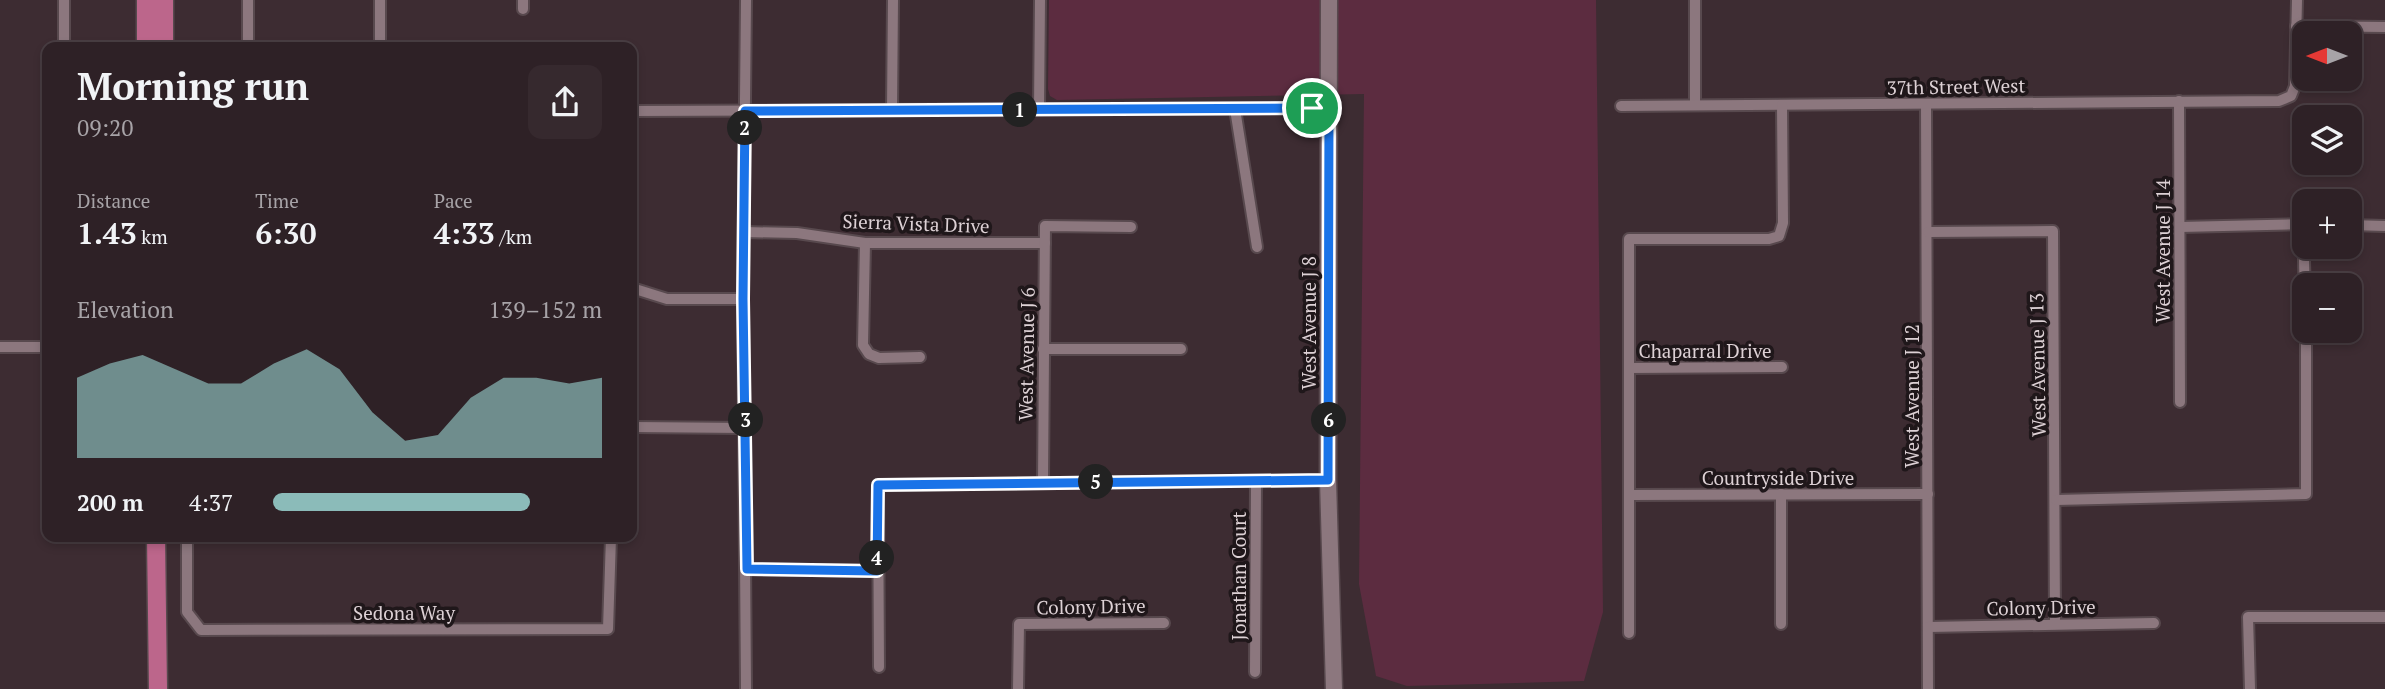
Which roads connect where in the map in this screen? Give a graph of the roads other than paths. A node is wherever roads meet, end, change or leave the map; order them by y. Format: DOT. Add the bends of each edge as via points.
graph roads {
  1 [pos="64,0"];
  2 [pos="146,0"];
  3 [pos="164,0"];
  4 [pos="248,0"];
  5 [pos="380,0"];
  6 [pos="746,0"];
  7 [pos="893,0"];
  8 [pos="1040,0"];
  9 [pos="1329,0"];
  10 [pos="1695,0"];
  11 [pos="2297,0"];
  12 [pos="2296,21"];
  13 [pos="2362,27"];
  14 [pos="2385,27"];
  15 [pos="64,42"];
  16 [pos="146,42"];
  17 [pos="164,42"];
  18 [pos="248,42"];
  19 [pos="380,42"];
  20 [pos="2293,91"];
  21 [pos="2179,101"];
  22 [pos="1926,104"];
  23 [pos="1782,105"];
  24 [pos="1621,106"];
  25 [pos="1695,106"];
  26 [pos="1329,108"];
  27 [pos="1235,109"];
  28 [pos="892,110"];
  29 [pos="1039,110"];
  30 [pos="637,111"];
  31 [pos="745,111"];
  32 [pos="2292,224"];
  33 [pos="2362,225"];
  34 [pos="2180,226"];
  35 [pos="2385,226"];
  36 [pos="1131,227"];
  37 [pos="744,232"];
  38 [pos="1928,232"];
  39 [pos="865,243"];
  40 [pos="1045,243"];
  41 [pos="1257,247"];
  42 [pos="637,290"];
  43 [pos="743,299"];
  44 [pos="2305,343"];
  45 [pos="0,347"];
  46 [pos="42,347"];
  47 [pos="1044,349"];
  48 [pos="1181,349"];
  49 [pos="920,357"];
  50 [pos="1782,367"];
  51 [pos="1629,368"];
  52 [pos="2180,402"];
  53 [pos="746,428"];
  54 [pos="637,430"];
  55 [pos="1328,480"];
  56 [pos="1256,481"];
  57 [pos="1043,482"];
  58 [pos="1781,494"];
  59 [pos="1928,494"];
  60 [pos="1629,495"];
  61 [pos="2056,500"];
  62 [pos="156,542"];
  63 [pos="187,542"];
  64 [pos="611,542"];
  65 [pos="747,569"];
  66 [pos="877,571"];
  67 [pos="2385,617"];
  68 [pos="1164,623"];
  69 [pos="2154,623"];
  70 [pos="1782,624"];
  71 [pos="2055,624"];
  72 [pos="1928,627"];
  73 [pos="1629,633"];
  74 [pos="879,667"];
  75 [pos="1255,672"];
  76 [pos="158,689"];
  77 [pos="746,689"];
  78 [pos="1018,689"];
  79 [pos="1334,689"];
  80 [pos="1928,689"];
  81 [pos="2250,689"];
  1 -- 15 [label="street"];
  2 -- 16 [label="main road"];
  3 -- 17 [label="main road"];
  4 -- 18 [label="street"];
  5 -- 19 [label="street"];
  6 -- 31 [label="street"];
  7 -- 28 [label="street"];
  8 -- 29 [label="street"];
  9 -- 26 [label="street, West Avenue J 8"];
  10 -- 25 [label="street"];
  11 -- 12 [label="street"];
  13 -- 14 [label="street"];
  20 -- 21 [label="street, 37th Street West" via="2278,101"];
  21 -- 22 [label="street, 37th Street West"];
  21 -- 34 [label="street, West Avenue J 14"];
  22 -- 23 [label="street, 37th Street West"];
  22 -- 38 [label="street, West Avenue J 12"];
  23 -- 25 [label="street, 37th Street West"];
  23 -- 51 [label="street" via="1783,223 1779,236 1629,239"];
  24 -- 25 [label="street, 37th Street West"];
  26 -- 27 [label="street"];
  26 -- 55 [label="street, West Avenue J 8"];
  27 -- 29 [label="street"];
  27 -- 41 [label="street"];
  28 -- 29 [label="street"];
  28 -- 31 [label="street"];
  30 -- 31 [label="street"];
  31 -- 37 [label="street"];
  32 -- 34 [label="street"];
  33 -- 35 [label="street"];
  34 -- 52 [label="street, West Avenue J 14"];
  36 -- 40 [label="street, West Avenue J 6" via="1045,226"];
  37 -- 39 [label="street, Sierra Vista Drive" via="797,233"];
  37 -- 43 [label="street"];
  38 -- 59 [label="street, West Avenue J 12"];
  38 -- 61 [label="street, West Avenue J 13" via="2053,231"];
  39 -- 40 [label="street, Sierra Vista Drive"];
  39 -- 49 [label="street" via="863,345 879,358"];
  40 -- 47 [label="street, West Avenue J 6"];
  42 -- 43 [label="street" via="667,299"];
  43 -- 53 [label="street"];
  44 -- 61 [label="street" via="2306,494"];
  45 -- 46 [label="street"];
  47 -- 48 [label="street"];
  47 -- 57 [label="street, West Avenue J 6"];
  50 -- 51 [label="street, Chaparral Drive"];
  51 -- 60 [label="street"];
  53 -- 54 [label="street"];
  53 -- 65 [label="street"];
  55 -- 56 [label="street"];
  55 -- 79 [label="street, West Avenue J 8"];
  56 -- 57 [label="street"];
  56 -- 75 [label="street, Jonathan Court"];
  57 -- 66 [label="street" via="878,485"];
  58 -- 59 [label="street, Countryside Drive"];
  58 -- 60 [label="street, Countryside Drive"];
  58 -- 70 [label="street"];
  59 -- 72 [label="street, West Avenue J 12"];
  60 -- 73 [label="street"];
  61 -- 71 [label="street, West Avenue J 13"];
  62 -- 76 [label="main road"];
  63 -- 64 [label="street, Sedona Way" via="187,612 201,631 608,629"];
  65 -- 66 [label="street"];
  65 -- 77 [label="street"];
  66 -- 74 [label="street"];
  67 -- 81 [label="street" via="2248,617"];
  68 -- 78 [label="street, Colony Drive" via="1019,624"];
  69 -- 71 [label="street, Colony Drive"];
  71 -- 72 [label="street, Colony Drive"];
  72 -- 80 [label="street, West Avenue J 12"];
}
